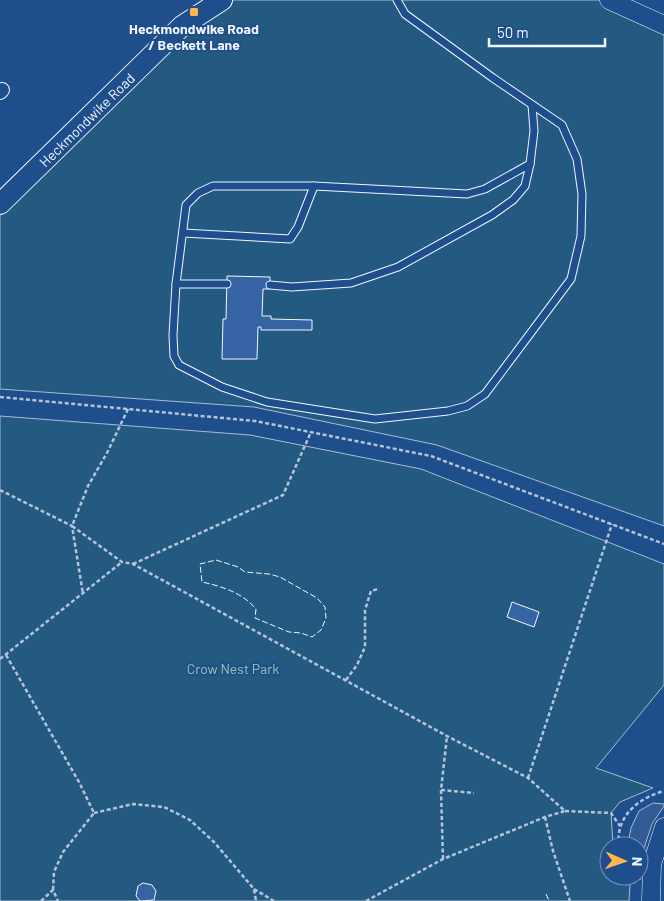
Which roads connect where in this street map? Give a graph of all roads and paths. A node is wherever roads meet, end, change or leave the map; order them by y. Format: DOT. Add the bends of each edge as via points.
graph roads {
  1 [pos="222,0"];
  2 [pos="397,0"];
  3 [pos="609,0"];
  4 [pos="664,25"];
  5 [pos="532,106"];
  6 [pos="530,164"];
  7 [pos="314,186"];
  8 [pos="0,204"];
  9 [pos="183,233"];
  10 [pos="176,284"];
  11 [pos="227,284"];
  12 [pos="270,285"];
  13 [pos="0,397"];
  14 [pos="128,409"];
  15 [pos="311,432"];
  16 [pos="0,490"];
  17 [pos="612,524"];
  18 [pos="72,526"];
  19 [pos="664,544"];
  20 [pos="122,562"];
  21 [pos="133,564"];
  22 [pos="378,589"];
  23 [pos="83,594"];
  24 [pos="6,655"];
  25 [pos="0,660"];
  26 [pos="346,680"];
  27 [pos="447,736"];
  28 [pos="528,778"];
  29 [pos="441,790"];
  30 [pos="664,792"];
  31 [pos="474,793"];
  32 [pos="564,811"];
  33 [pos="94,813"];
  34 [pos="545,817"];
  35 [pos="620,826"];
  36 [pos="664,827"];
  37 [pos="620,836"];
  38 [pos="443,859"];
  39 [pos="254,889"];
  40 [pos="54,890"];
  41 [pos="41,901"];
  42 [pos="58,901"];
  43 [pos="256,901"];
  44 [pos="274,901"];
  45 [pos="366,901"];
  46 [pos="570,901"];
  47 [pos="651,901"];
  1 -- 8 [label="main road, Heckmondwike Road" via="182,26"];
  2 -- 5 [label="lane" via="405,14"];
  3 -- 4 [label="street"];
  5 -- 6 [label="lane" via="534,131"];
  5 -- 10 [label="lane" via="562,125 577,159 582,194 581,236 572,279 485,394 467,406 375,419 267,402 222,387 179,365 174,356"];
  6 -- 7 [label="lane" via="485,189 467,194"];
  6 -- 12 [label="lane" via="526,186 513,200 398,267 351,283 292,287"];
  7 -- 9 [label="lane" via="213,186 198,193 186,205"];
  7 -- 9 [label="lane" via="290,239"];
  9 -- 10 [label="lane"];
  10 -- 11 [label="lane"];
  13 -- 14 [label="path"];
  14 -- 15 [label="path" via="254,421"];
  14 -- 18 [label="path" via="88,486"];
  15 -- 17 [label="path" via="431,456"];
  15 -- 21 [label="path" via="283,495"];
  16 -- 18 [label="path"];
  17 -- 19 [label="path"];
  17 -- 28 [label="path"];
  18 -- 20 [label="path"];
  18 -- 23 [label="path"];
  20 -- 21 [label="path"];
  20 -- 23 [label="path"];
  21 -- 26 [label="path"];
  22 -- 26 [label="path" via="371,591 365,610 365,647"];
  23 -- 24 [label="path"];
  24 -- 25 [label="path"];
  24 -- 33 [label="path"];
  26 -- 27 [label="path"];
  27 -- 28 [label="path"];
  27 -- 29 [label="path"];
  28 -- 32 [label="path"];
  29 -- 31 [label="path"];
  29 -- 38 [label="path"];
  30 -- 35 [label="path" via="652,794 626,813"];
  32 -- 34 [label="path"];
  32 -- 35 [label="path" via="611,813"];
  33 -- 39 [label="path" via="133,804 164,807 190,820 214,842"];
  33 -- 40 [label="path" via="63,852 54,872"];
  34 -- 38 [label="path"];
  34 -- 46 [label="path"];
  35 -- 37 [label="path"];
  36 -- 47 [label="street" via="652,864"];
  38 -- 45 [label="path"];
  39 -- 43 [label="path"];
  39 -- 44 [label="path"];
  40 -- 41 [label="path"];
  40 -- 42 [label="path"];
}
